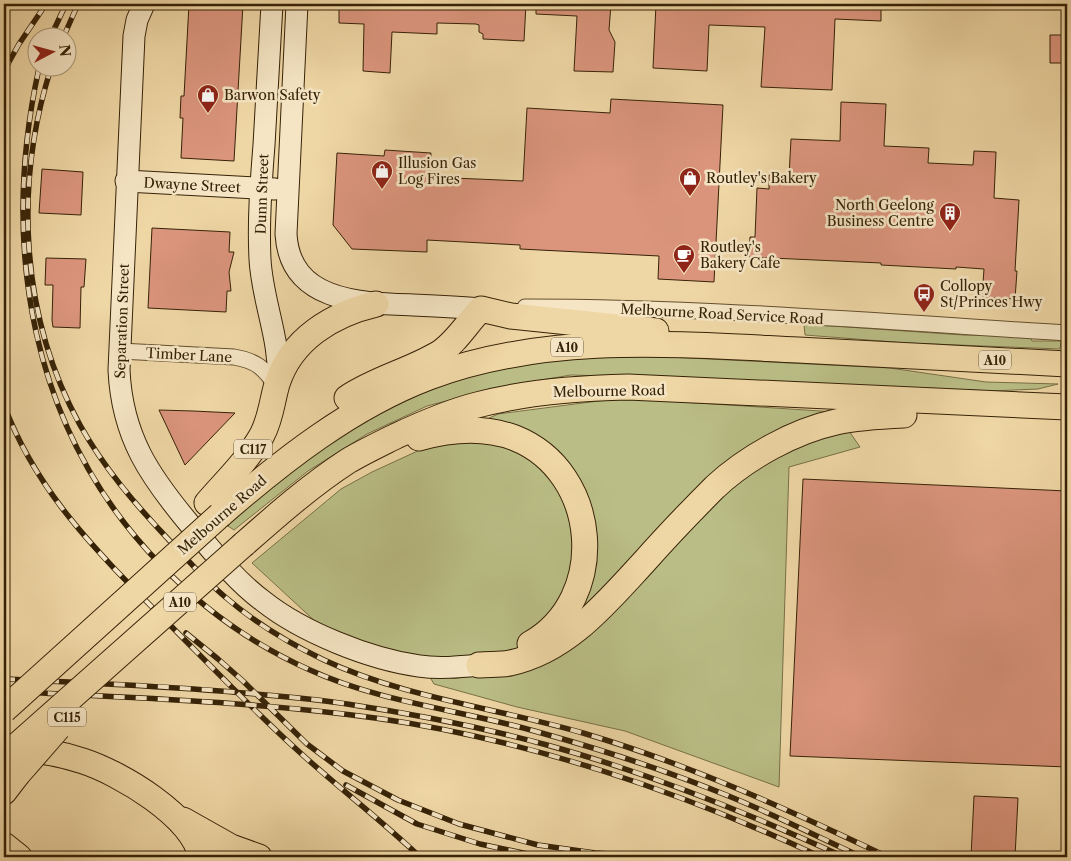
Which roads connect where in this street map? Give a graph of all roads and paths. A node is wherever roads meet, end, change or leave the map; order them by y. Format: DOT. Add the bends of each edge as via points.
graph roads {
  1 [pos="144,4"];
  2 [pos="272,4"];
  3 [pos="297,4"];
  4 [pos="126,181"];
  5 [pos="261,188"];
  6 [pos="288,190"];
  7 [pos="376,304"];
  8 [pos="482,309"];
  9 [pos="1067,333"];
  10 [pos="734,347"];
  11 [pos="120,351"];
  12 [pos="1067,364"];
  13 [pos="277,385"];
  14 [pos="1004,404"];
  15 [pos="1067,407"];
  16 [pos="349,461"];
  17 [pos="249,491"];
  18 [pos="214,509"];
  19 [pos="116,659"];
  20 [pos="479,665"];
  21 [pos="4,710"];
  22 [pos="4,748"];
  23 [pos="8,774"];
  24 [pos="172,814"];
  25 [pos="4,845"];
  26 [pos="19,857"];
  27 [pos="201,857"];
  28 [pos="259,857"];
  1 -- 4 [label="main road, Separation Street" via="134,36"];
  2 -- 5 [label="main road, Dunn Street / C117"];
  3 -- 6 [label="main road, Dunn Street"];
  4 -- 5 [label="main road, Dwayne Street"];
  4 -- 11 [label="main road, Separation Street"];
  5 -- 6 [label="main road, Dwayne Street"];
  5 -- 13 [label="main road, Dunn Street / C117" via="261,271 276,344"];
  6 -- 7 [label="main road, Dunn Street" via="286,245 299,273 329,294"];
  7 -- 8 [label="main road, Melbourne Road Service Road"];
  7 -- 13 [label="highway" via="334,319 310,334 289,359"];
  8 -- 9 [label="street, Melbourne Road Service Road" via="519,307 726,313"];
  8 -- 10 [label="highway" via="511,316 654,330"];
  8 -- 17 [label="highway" via="439,353 352,395 315,419"];
  10 -- 12 [label="highway, Melbourne Road / A10"];
  10 -- 17 [label="highway, Melbourne Road / A10" via="596,345 513,354 457,368 364,407"];
  11 -- 13 [label="street, Timber Lane" via="248,360 258,364"];
  11 -- 20 [label="main road, Separation Street" via="122,405 137,449 171,502 209,547 263,602 330,639 364,652 418,666"];
  13 -- 18 [label="highway, C117" via="262,435"];
  14 -- 15 [label="highway, Melbourne Road / A10"];
  14 -- 16 [label="highway, Melbourne Road / A10" via="628,387 589,388 476,405 415,427"];
  14 -- 20 [label="highway" via="833,422 783,441 729,474 604,605 574,632 524,659"];
  16 -- 19 [label="highway, Melbourne Road / A10, bridge" via="308,490 244,544"];
  16 -- 20 [label="highway" via="430,435 482,430 530,446 548,460 573,492 580,511 585,544 584,564 573,599 550,630 536,641"];
  17 -- 18 [label="highway, Melbourne Road / A10"];
  18 -- 21 [label="highway, C117, bridge" via="118,608"];
  19 -- 23 [label="highway, C115, bridge"];
  22 -- 24 [label="highway" via="48,752 85,762 125,780"];
  24 -- 27 [label="highway" via="192,836"];
  24 -- 28 [label="highway" via="217,840"];
  25 -- 26 [label="highway"];
}
